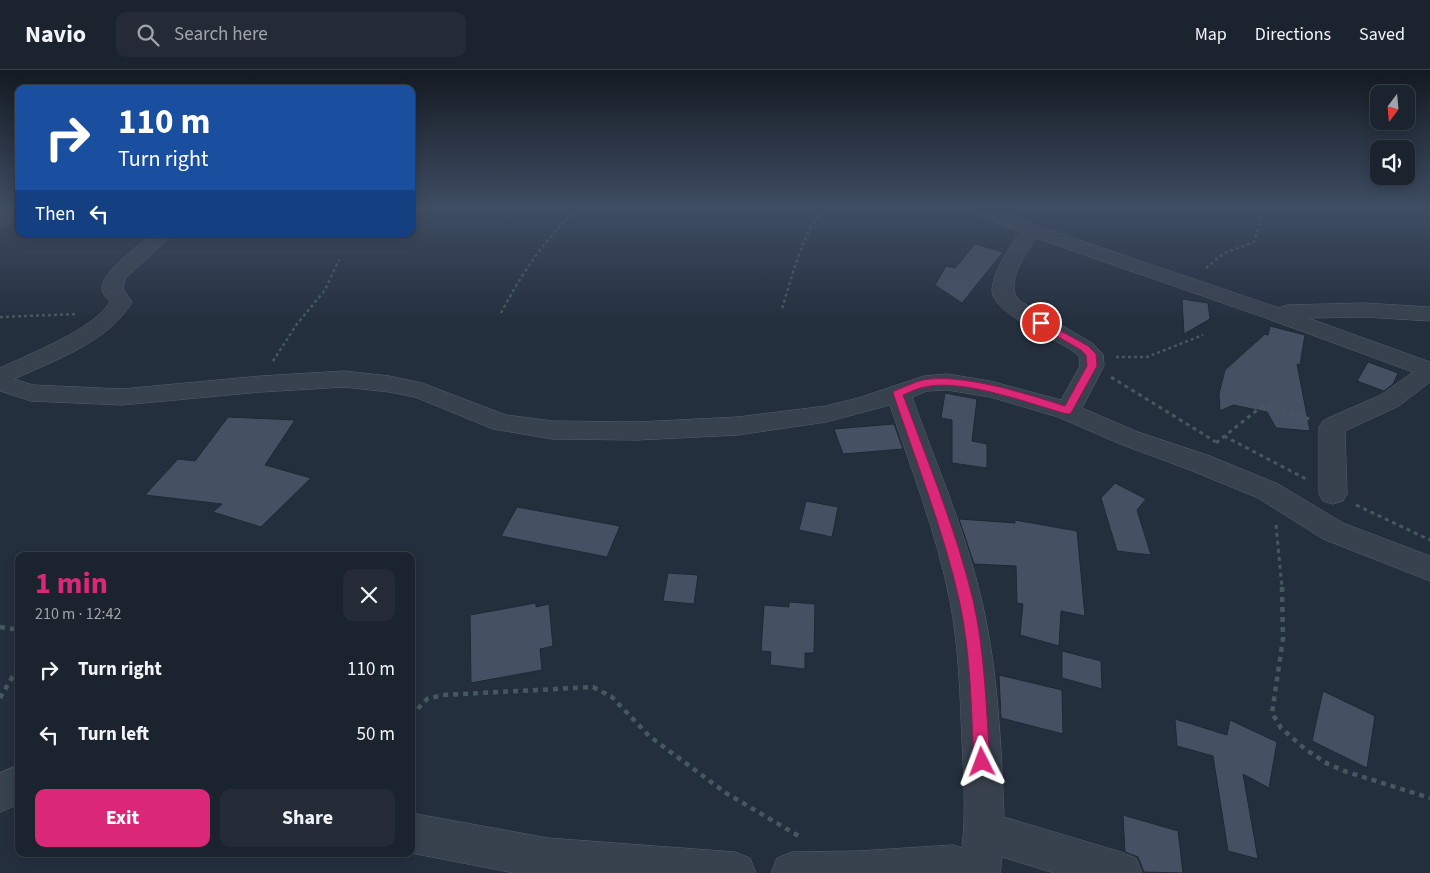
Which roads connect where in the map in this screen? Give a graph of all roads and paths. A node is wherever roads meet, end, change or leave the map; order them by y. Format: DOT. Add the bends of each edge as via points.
graph roads {
  1 [pos="153,245"];
  2 [pos="541,245"];
  3 [pos="803,245"];
  4 [pos="1022,245"];
  5 [pos="1076,245"];
  6 [pos="1245,245"];
  7 [pos="339,260"];
  8 [pos="1189,284"];
  9 [pos="121,302"];
  10 [pos="782,308"];
  11 [pos="1270,312"];
  12 [pos="501,313"];
  13 [pos="1430,314"];
  14 [pos="0,317"];
  15 [pos="1203,336"];
  16 [pos="1091,360"];
  17 [pos="1430,370"];
  18 [pos="0,377"];
  19 [pos="0,383"];
  20 [pos="261,384"];
  21 [pos="898,393"];
  22 [pos="1067,411"];
  23 [pos="1332,427"];
  24 [pos="1217,443"];
  25 [pos="1224,448"];
  26 [pos="1268,491"];
  27 [pos="1333,494"];
  28 [pos="1430,570"];
  29 [pos="0,627"];
  30 [pos="15,631"];
  31 [pos="15,673"];
  32 [pos="0,698"];
  33 [pos="415,712"];
  34 [pos="15,786"];
  35 [pos="0,793"];
  36 [pos="1430,798"];
  37 [pos="984,831"];
  38 [pos="415,834"];
  39 [pos="800,858"];
  40 [pos="735,873"];
  41 [pos="975,873"];
  42 [pos="979,873"];
  43 [pos="1121,873"];
  1 -- 9 [label="street" via="116,275 112,290"];
  2 -- 12 [label="path"];
  3 -- 10 [label="path"];
  4 -- 16 [label="street" via="1002,288 1003,297 1012,306 1084,348"];
  5 -- 8 [label="street"];
  6 -- 8 [label="path" via="1224,253"];
  7 -- 20 [label="path" via="325,290 280,348"];
  8 -- 11 [label="street"];
  9 -- 14 [label="path" via="73,314"];
  9 -- 18 [label="street" via="120,308 96,328"];
  11 -- 13 [label="street" via="1364,310"];
  11 -- 17 [label="street"];
  15 -- 16 [label="path" via="1147,356"];
  16 -- 22 [label="street"];
  16 -- 24 [label="path"];
  17 -- 23 [label="street" via="1408,391"];
  19 -- 20 [label="street" via="31,393 122,396"];
  20 -- 21 [label="street" via="344,379 389,384 422,391 502,423 552,430 637,431 738,426 826,414"];
  21 -- 22 [label="street" via="924,384 947,382 990,389"];
  21 -- 37 [label="street" via="952,548 966,600 975,653"];
  22 -- 26 [label="street"];
  23 -- 24 [label="path" via="1266,406"];
  23 -- 27 [label="street"];
  24 -- 25 [label="path"];
  26 -- 28 [label="street" via="1333,531"];
  26 -- 36 [label="path" via="1278,530 1283,600 1283,639 1272,713 1281,728 1328,764"];
  29 -- 30 [label="path"];
  31 -- 32 [label="path"];
  33 -- 39 [label="path" via="427,699 443,695 593,687 612,697 649,736 726,792"];
  34 -- 35 [label="street"];
  37 -- 42 [label="street"];
  37 -- 43 [label="street"];
  38 -- 40 [label="street" via="548,859"];
  39 -- 41 [label="street" via="858,872 953,866"];
}
